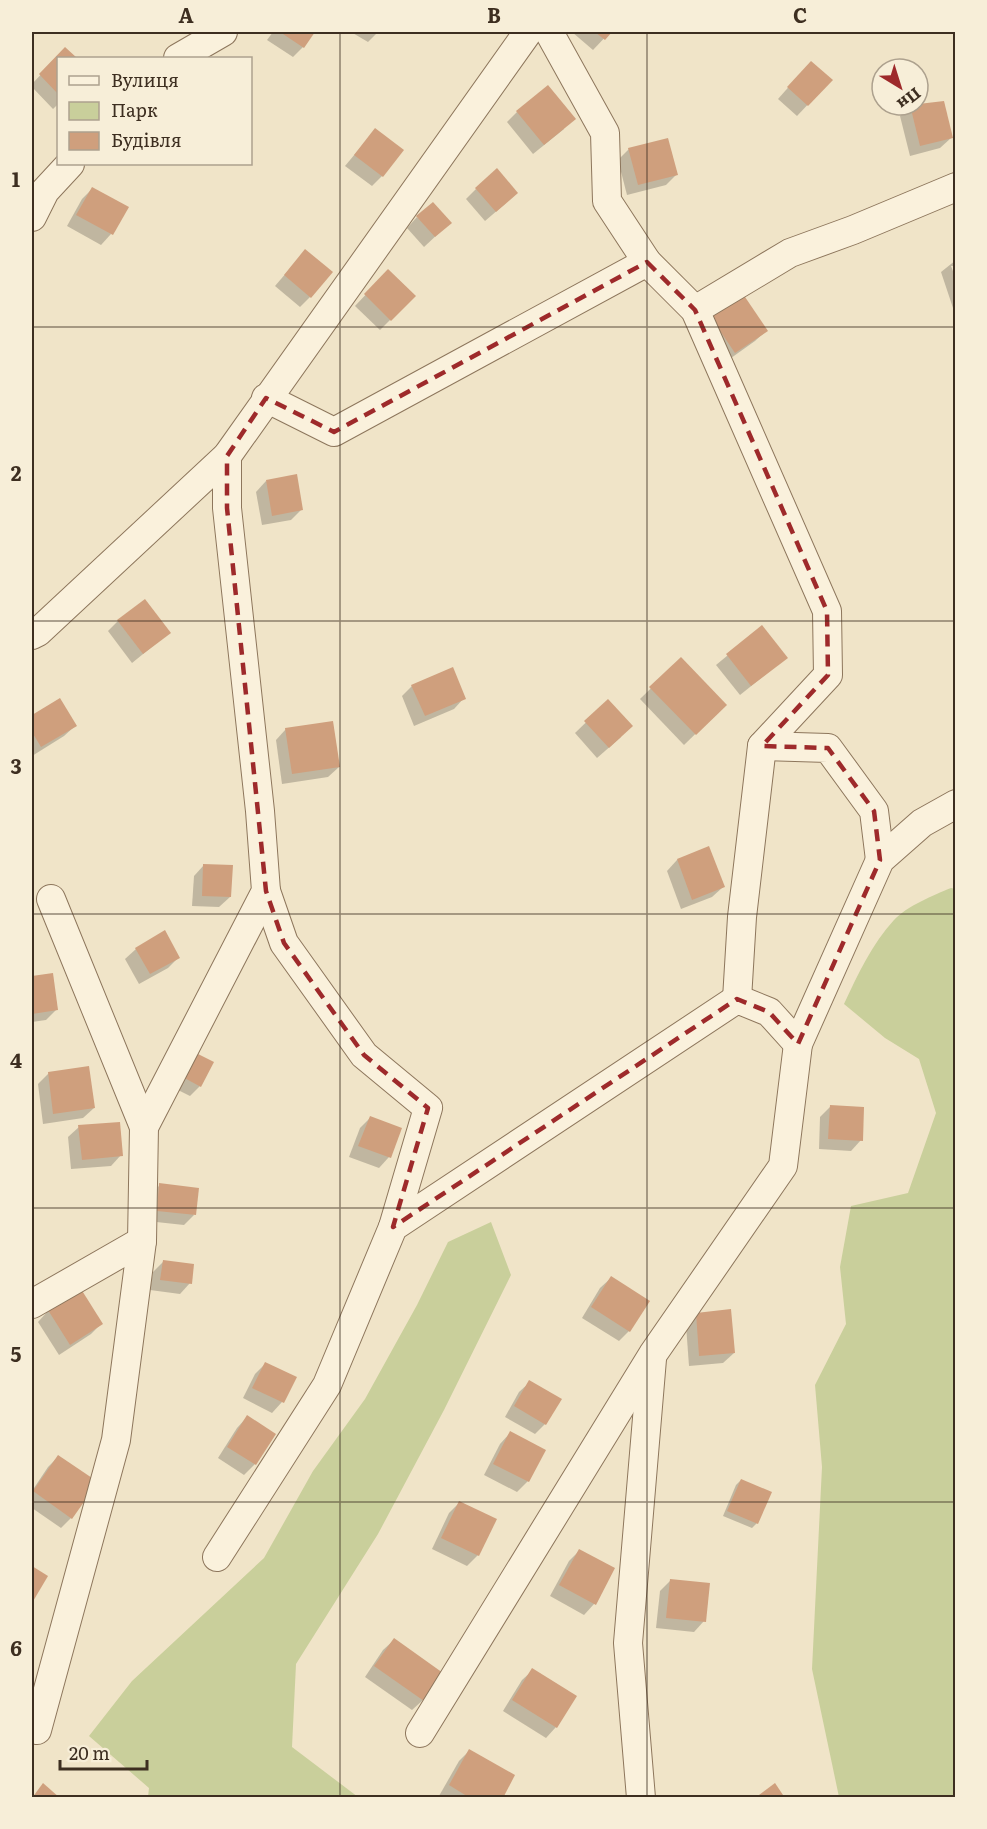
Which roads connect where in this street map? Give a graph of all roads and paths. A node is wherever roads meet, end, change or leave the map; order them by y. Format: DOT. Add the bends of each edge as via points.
graph roads {
  1 [pos="223,32"];
  2 [pos="528,32"];
  3 [pos="549,32"];
  4 [pos="180,57"];
  5 [pos="69,165"];
  6 [pos="956,187"];
  7 [pos="32,217"];
  8 [pos="647,262"];
  9 [pos="695,310"];
  10 [pos="266,398"];
  11 [pos="227,456"];
  12 [pos="32,635"];
  13 [pos="762,746"];
  14 [pos="956,804"];
  15 [pos="880,860"];
  16 [pos="266,891"];
  17 [pos="51,900"];
  18 [pos="737,999"];
  19 [pos="798,1044"];
  20 [pos="144,1127"];
  21 [pos="393,1227"];
  22 [pos="142,1241"];
  23 [pos="32,1304"];
  24 [pos="653,1354"];
  25 [pos="217,1557"];
  26 [pos="37,1730"];
  27 [pos="420,1733"];
  28 [pos="640,1797"];
  1 -- 4 [label="street"];
  2 -- 10 [label="street"];
  3 -- 8 [label="street" via="605,133 607,201"];
  5 -- 7 [label="street" via="45,191"];
  6 -- 9 [label="street" via="790,253"];
  8 -- 9 [label="street"];
  8 -- 10 [label="street" via="334,432"];
  9 -- 13 [label="street" via="827,612 828,675"];
  10 -- 11 [label="street"];
  11 -- 12 [label="street"];
  11 -- 16 [label="street" via="226,508"];
  13 -- 15 [label="street" via="828,748 873,811"];
  13 -- 18 [label="street"];
  14 -- 15 [label="street" via="922,823"];
  15 -- 19 [label="street"];
  16 -- 20 [label="street"];
  16 -- 21 [label="street" via="285,943 364,1055 428,1108"];
  17 -- 20 [label="street"];
  18 -- 19 [label="street" via="769,1012"];
  18 -- 21 [label="street"];
  19 -- 24 [label="street" via="783,1166"];
  20 -- 22 [label="street"];
  21 -- 25 [label="street" via="327,1385"];
  22 -- 23 [label="street"];
  22 -- 26 [label="street" via="116,1440"];
  24 -- 27 [label="street"];
  24 -- 28 [label="street" via="628,1643"];
}
